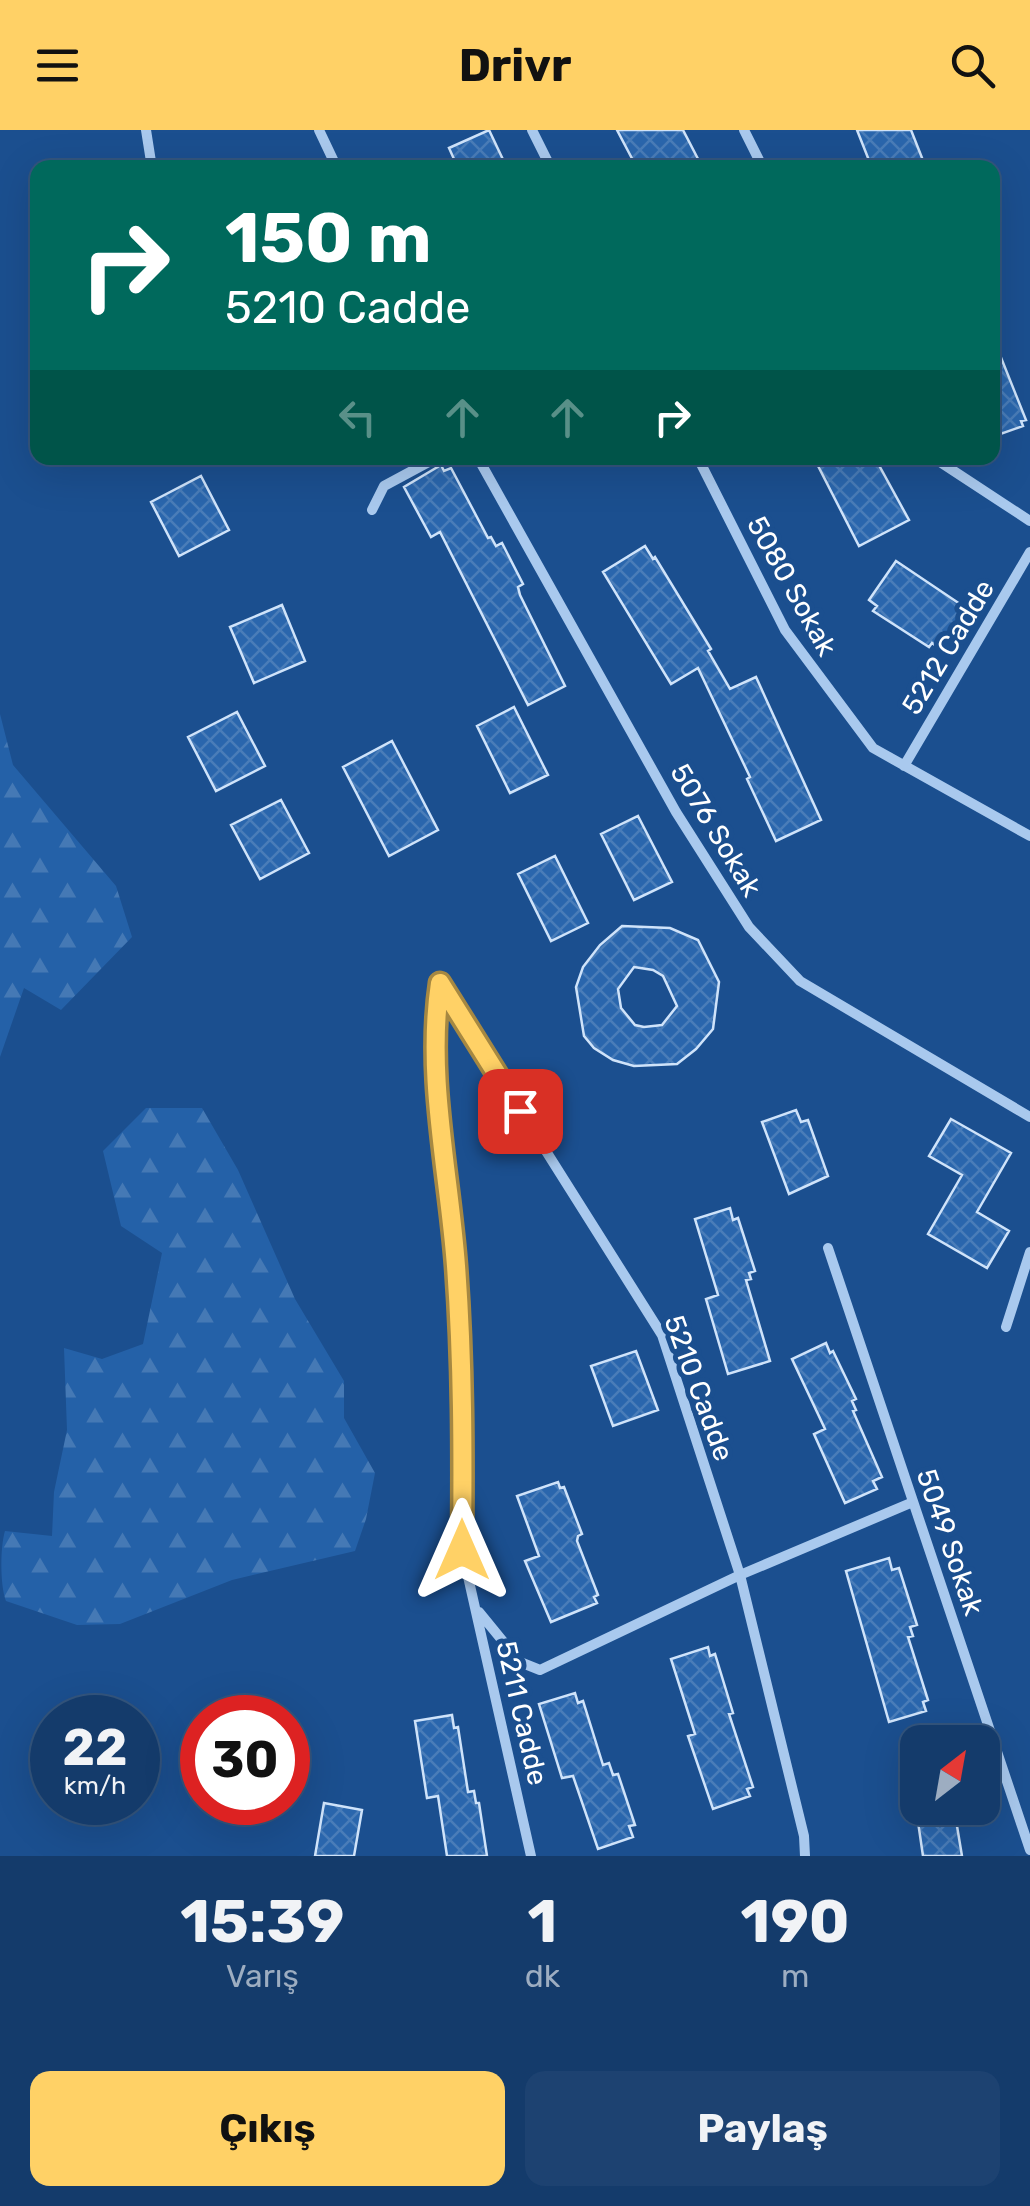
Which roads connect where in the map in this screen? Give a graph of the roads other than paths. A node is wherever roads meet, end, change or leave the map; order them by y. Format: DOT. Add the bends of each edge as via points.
graph roads {
  1 [pos="146,130"];
  2 [pos="319,130"];
  3 [pos="532,130"];
  4 [pos="744,130"];
  5 [pos="151,160"];
  6 [pos="333,160"];
  7 [pos="547,160"];
  8 [pos="759,160"];
  9 [pos="423,465"];
  10 [pos="482,465"];
  11 [pos="702,465"];
  12 [pos="945,465"];
  13 [pos="372,510"];
  14 [pos="1030,521"];
  15 [pos="1030,552"];
  16 [pos="904,766"];
  17 [pos="1030,836"];
  18 [pos="440,983"];
  19 [pos="1030,1116"];
  20 [pos="828,1248"];
  21 [pos="1030,1252"];
  22 [pos="1006,1327"];
  23 [pos="913,1502"];
  24 [pos="740,1576"];
  25 [pos="475,1607"];
  26 [pos="1030,1850"];
  27 [pos="531,1856"];
  28 [pos="805,1856"];
  1 -- 5 [label="street"];
  2 -- 6 [label="street"];
  3 -- 7 [label="street"];
  4 -- 8 [label="street"];
  9 -- 13 [label="street" via="384,486"];
  10 -- 19 [label="street, 5076 Sokak" via="676,812 749,927 800,981"];
  11 -- 16 [label="street, 5080 Sokak" via="785,630 873,748"];
  12 -- 14 [label="street"];
  15 -- 16 [label="street, 5212 Cadde"];
  16 -- 17 [label="street, 5080 Sokak"];
  18 -- 24 [label="street, 5210 Cadde" via="662,1334"];
  18 -- 25 [label="street, 5211 Cadde" via="434,1064 456,1265 462,1550"];
  20 -- 23 [label="street, 5049 Sokak"];
  21 -- 22 [label="street"];
  23 -- 24 [label="street"];
  23 -- 26 [label="street, 5049 Sokak"];
  24 -- 25 [label="street" via="540,1670 520,1662"];
  24 -- 28 [label="street, 5210 Cadde"];
  25 -- 27 [label="street, 5211 Cadde"];
}
